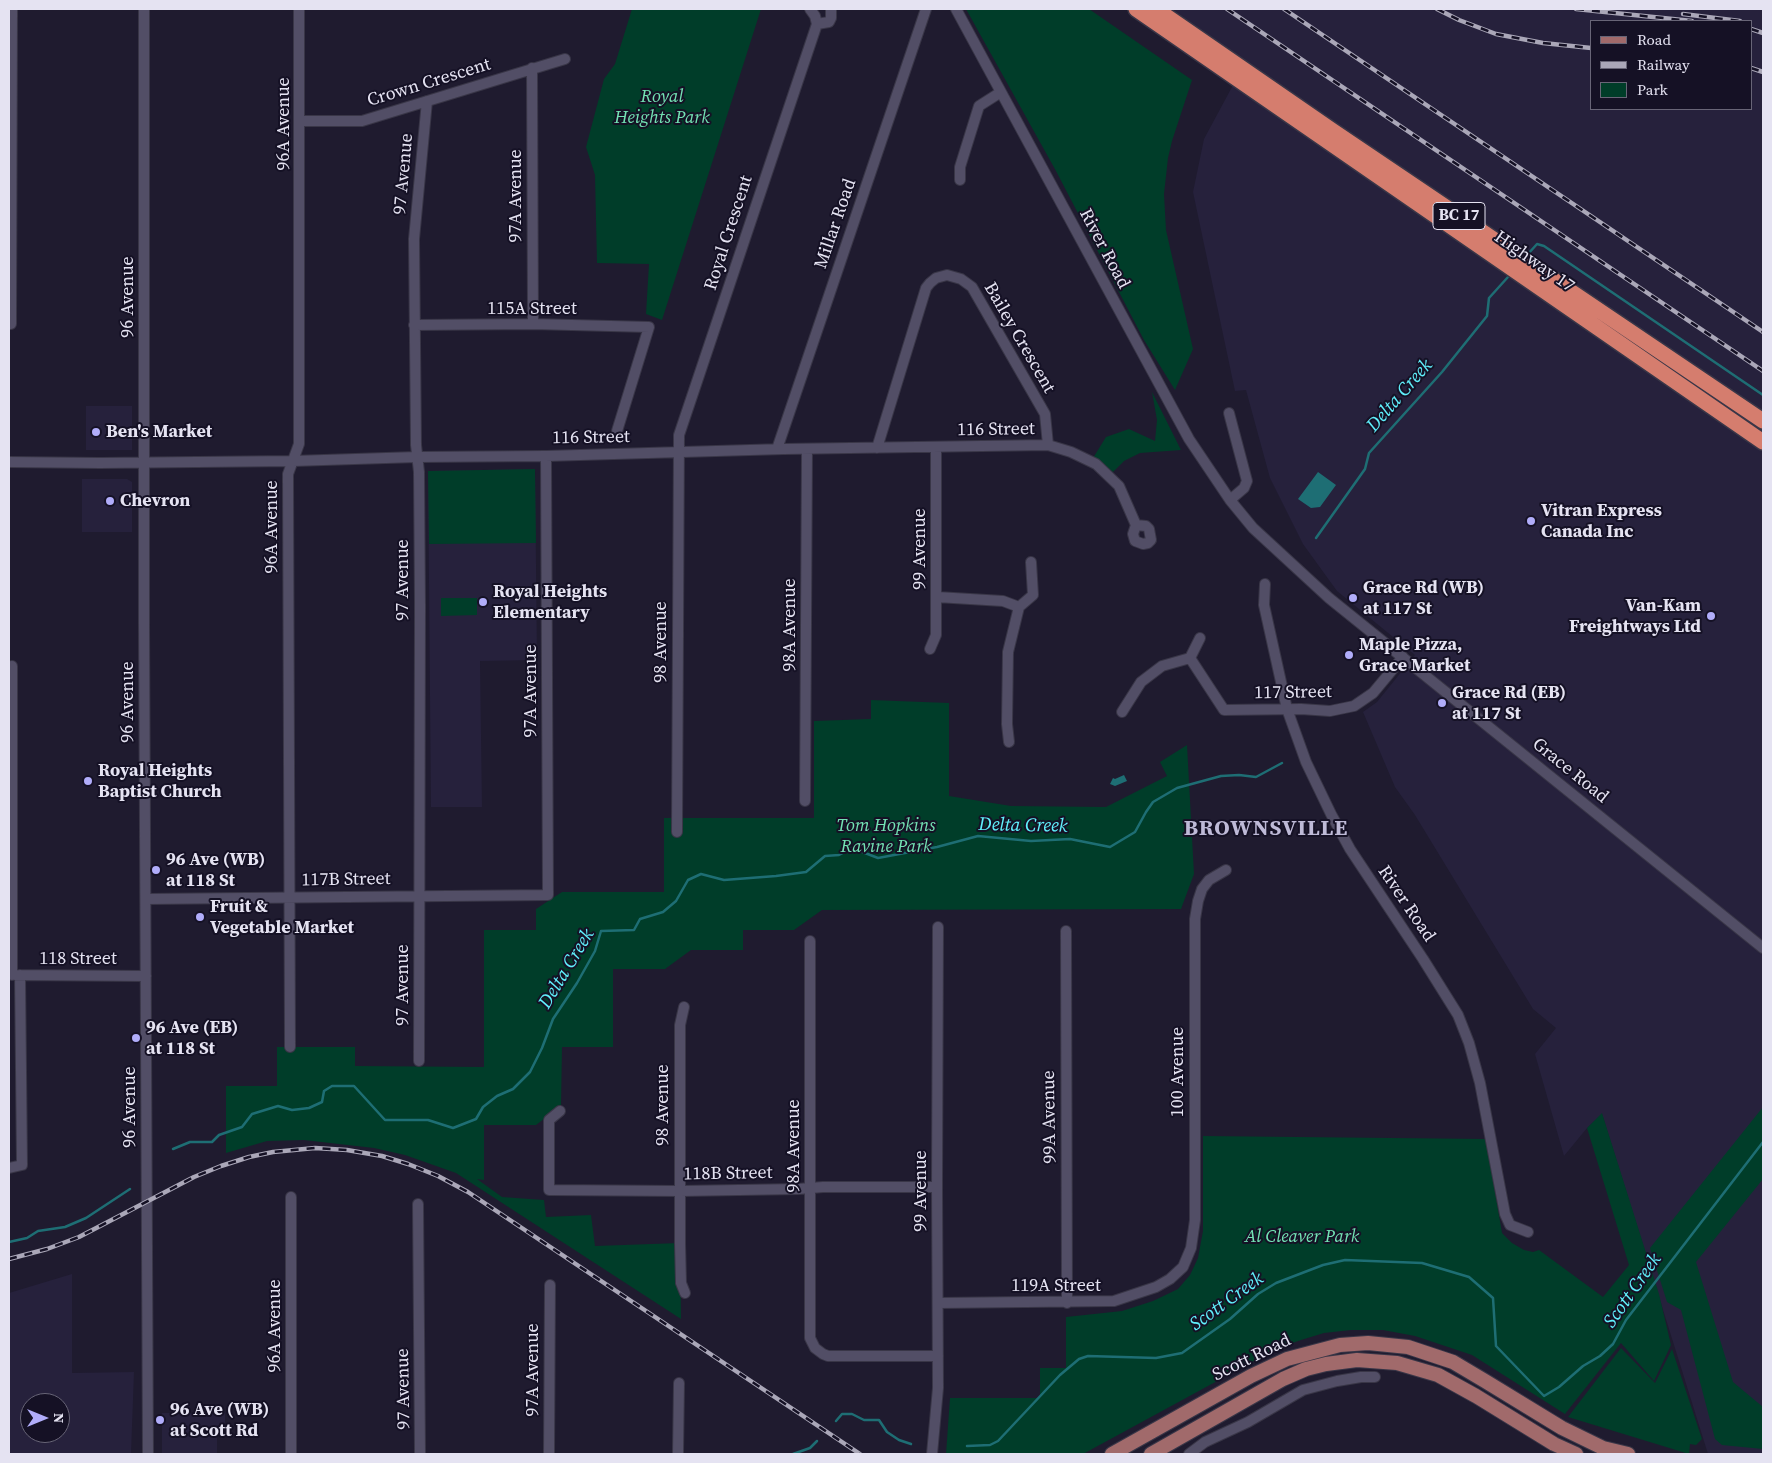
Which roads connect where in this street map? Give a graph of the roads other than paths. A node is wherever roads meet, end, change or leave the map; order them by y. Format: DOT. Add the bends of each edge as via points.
graph roads {
  1 [pos="12,9"];
  2 [pos="144,9"];
  3 [pos="299,9"];
  4 [pos="810,9"];
  5 [pos="831,9"];
  6 [pos="926,9"];
  7 [pos="956,9"];
  8 [pos="1136,9"];
  9 [pos="1156,9"];
  10 [pos="817,24"];
  11 [pos="565,59"];
  12 [pos="532,68"];
  13 [pos="1001,92"];
  14 [pos="427,101"];
  15 [pos="300,121"];
  16 [pos="960,180"];
  17 [pos="10,324"];
  18 [pos="534,324"];
  19 [pos="414,325"];
  20 [pos="1229,412"];
  21 [pos="1763,422"];
  22 [pos="617,431"];
  23 [pos="1763,442"];
  24 [pos="1048,445"];
  25 [pos="877,448"];
  26 [pos="936,448"];
  27 [pos="807,449"];
  28 [pos="777,450"];
  29 [pos="678,452"];
  30 [pos="546,456"];
  31 [pos="417,457"];
  32 [pos="293,461"];
  33 [pos="9,462"];
  34 [pos="145,462"];
  35 [pos="1230,500"];
  36 [pos="1136,525"];
  37 [pos="1032,562"];
  38 [pos="1265,584"];
  39 [pos="937,597"];
  40 [pos="1019,608"];
  41 [pos="1200,638"];
  42 [pos="930,649"];
  43 [pos="1403,657"];
  44 [pos="1190,658"];
  45 [pos="12,666"];
  46 [pos="1287,710"];
  47 [pos="1122,712"];
  48 [pos="1009,742"];
  49 [pos="10,768"];
  50 [pos="805,801"];
  51 [pos="677,832"];
  52 [pos="1226,870"];
  53 [pos="10,873"];
  54 [pos="548,895"];
  55 [pos="420,896"];
  56 [pos="289,898"];
  57 [pos="146,899"];
  58 [pos="938,927"];
  59 [pos="1066,931"];
  60 [pos="810,941"];
  61 [pos="1763,948"];
  62 [pos="13,975"];
  63 [pos="146,976"];
  64 [pos="684,1007"];
  65 [pos="290,1047"];
  66 [pos="419,1061"];
  67 [pos="560,1111"];
  68 [pos="9,1168"];
  69 [pos="936,1187"];
  70 [pos="810,1188"];
  71 [pos="680,1191"];
  72 [pos="291,1197"];
  73 [pos="418,1204"];
  74 [pos="1528,1232"];
  75 [pos="1170,1279"];
  76 [pos="550,1285"];
  77 [pos="686,1293"];
  78 [pos="938,1303"];
  79 [pos="1067,1303"];
  80 [pos="938,1356"];
  81 [pos="1375,1377"];
  82 [pos="679,1383"];
  83 [pos="1117,1453"];
  84 [pos="148,1454"];
  85 [pos="291,1454"];
  86 [pos="420,1454"];
  87 [pos="549,1454"];
  88 [pos="678,1454"];
  89 [pos="932,1454"];
  90 [pos="1151,1454"];
  91 [pos="1189,1454"];
  92 [pos="1576,1454"];
  93 [pos="1628,1454"];
  1 -- 17 [label="street"];
  2 -- 34 [label="street, 96 Avenue"];
  3 -- 15 [label="street, 96A Avenue"];
  4 -- 10 [label="street"];
  5 -- 10 [label="street, Royal Crescent" via="829,22"];
  6 -- 28 [label="street, Millar Road"];
  7 -- 13 [label="street, River Road"];
  8 -- 23 [label="highway, Highway 17 / BC 17"];
  9 -- 21 [label="highway, Highway 17 / BC 17"];
  10 -- 29 [label="street, Royal Crescent" via="680,435"];
  11 -- 12 [label="street, Crown Crescent"];
  12 -- 14 [label="street, Crown Crescent"];
  12 -- 18 [label="street, 97A Avenue"];
  13 -- 16 [label="street" via="979,106 960,167"];
  13 -- 35 [label="street, River Road" via="1184,431"];
  14 -- 15 [label="street, Crown Crescent" via="362,121"];
  14 -- 19 [label="street, 97 Avenue" via="414,239"];
  15 -- 32 [label="street, 96A Avenue" via="299,444"];
  18 -- 19 [label="street, 115A Street"];
  18 -- 22 [label="street, 115A Street" via="649,327"];
  19 -- 31 [label="street, 97 Avenue"];
  20 -- 35 [label="street" via="1247,481"];
  24 -- 25 [label="street, Bailey Crescent" via="1045,414 972,287 947,275 936,278 926,288"];
  24 -- 26 [label="street, 116 Street"];
  24 -- 36 [label="street, 116 Street" via="1096,464 1119,486"];
  25 -- 26 [label="street, 116 Street"];
  25 -- 27 [label="street, 116 Street"];
  26 -- 39 [label="street, 99 Avenue"];
  27 -- 28 [label="street, 116 Street"];
  27 -- 50 [label="street, 98A Avenue"];
  28 -- 29 [label="street, 116 Street"];
  29 -- 30 [label="street, 116 Street"];
  29 -- 51 [label="street, 98 Avenue"];
  30 -- 31 [label="street, 116 Street"];
  30 -- 54 [label="street, 97A Avenue"];
  31 -- 32 [label="street, 116 Street"];
  31 -- 55 [label="street, 97 Avenue"];
  32 -- 34 [label="street, 116 Street"];
  32 -- 56 [label="street, 96A Avenue" via="288,474"];
  33 -- 34 [label="street, 116 Street"];
  34 -- 57 [label="street, 96 Avenue"];
  35 -- 43 [label="street, Grace Road" via="1260,535"];
  37 -- 40 [label="street" via="1034,595"];
  38 -- 46 [label="street, River Road" via="1264,605"];
  39 -- 40 [label="street" via="1003,601"];
  39 -- 42 [label="street, 99 Avenue" via="936,635"];
  40 -- 48 [label="street" via="1008,652"];
  41 -- 44 [label="street"];
  43 -- 46 [label="street, 117 Street" via="1372,693 1354,706 1330,711"];
  43 -- 61 [label="street, Grace Road"];
  44 -- 46 [label="street, 117 Street" via="1224,710"];
  44 -- 47 [label="street" via="1162,666 1148,676"];
  45 -- 49 [label="street"];
  46 -- 74 [label="street, River Road" via="1306,762 1350,849 1458,1015 1470,1043 1480,1083 1505,1214 1510,1225"];
  49 -- 53 [label="street"];
  52 -- 75 [label="street, 100 Avenue" via="1204,886 1196,908 1194,1232 1186,1261"];
  53 -- 62 [label="street"];
  54 -- 55 [label="street, 117B Street"];
  55 -- 56 [label="street, 117B Street"];
  55 -- 66 [label="street, 97 Avenue"];
  56 -- 57 [label="street, 117B Street"];
  56 -- 65 [label="street, 96A Avenue"];
  57 -- 63 [label="street, 96 Avenue"];
  58 -- 69 [label="street, 99 Avenue"];
  59 -- 79 [label="street, 99A Avenue"];
  60 -- 70 [label="street, 98A Avenue"];
  62 -- 63 [label="street, 118 Street"];
  62 -- 68 [label="street" via="22,1165"];
  63 -- 84 [label="street, 96 Avenue"];
  64 -- 71 [label="street, 98 Avenue" via="680,1025"];
  67 -- 71 [label="street, 118B Street" via="549,1120 549,1190"];
  69 -- 70 [label="street, 118B Street"];
  69 -- 78 [label="street, 99 Avenue"];
  70 -- 71 [label="street, 118B Street"];
  70 -- 80 [label="street, 98A Avenue" via="809,1332 815,1348 823,1354 838,1357"];
  71 -- 77 [label="street, 98 Avenue" via="681,1283"];
  72 -- 85 [label="street, 96A Avenue"];
  73 -- 86 [label="street, 97 Avenue"];
  75 -- 79 [label="street, 119A Street" via="1117,1301"];
  76 -- 87 [label="street, 97A Avenue"];
  78 -- 79 [label="street, 119A Street"];
  78 -- 80 [label="street, 99 Avenue"];
  80 -- 89 [label="street, 99 Avenue" via="938,1398"];
  81 -- 91 [label="street" via="1337,1380 1303,1390 1205,1442"];
  82 -- 88 [label="street"];
  83 -- 93 [label="main road, Scott Road" via="1251,1376 1287,1359 1327,1347 1368,1343 1408,1347 1453,1362 1562,1428 1604,1448"];
  90 -- 92 [label="main road, Scott Road" via="1283,1379 1306,1369 1357,1360 1397,1363 1438,1375"];
}
